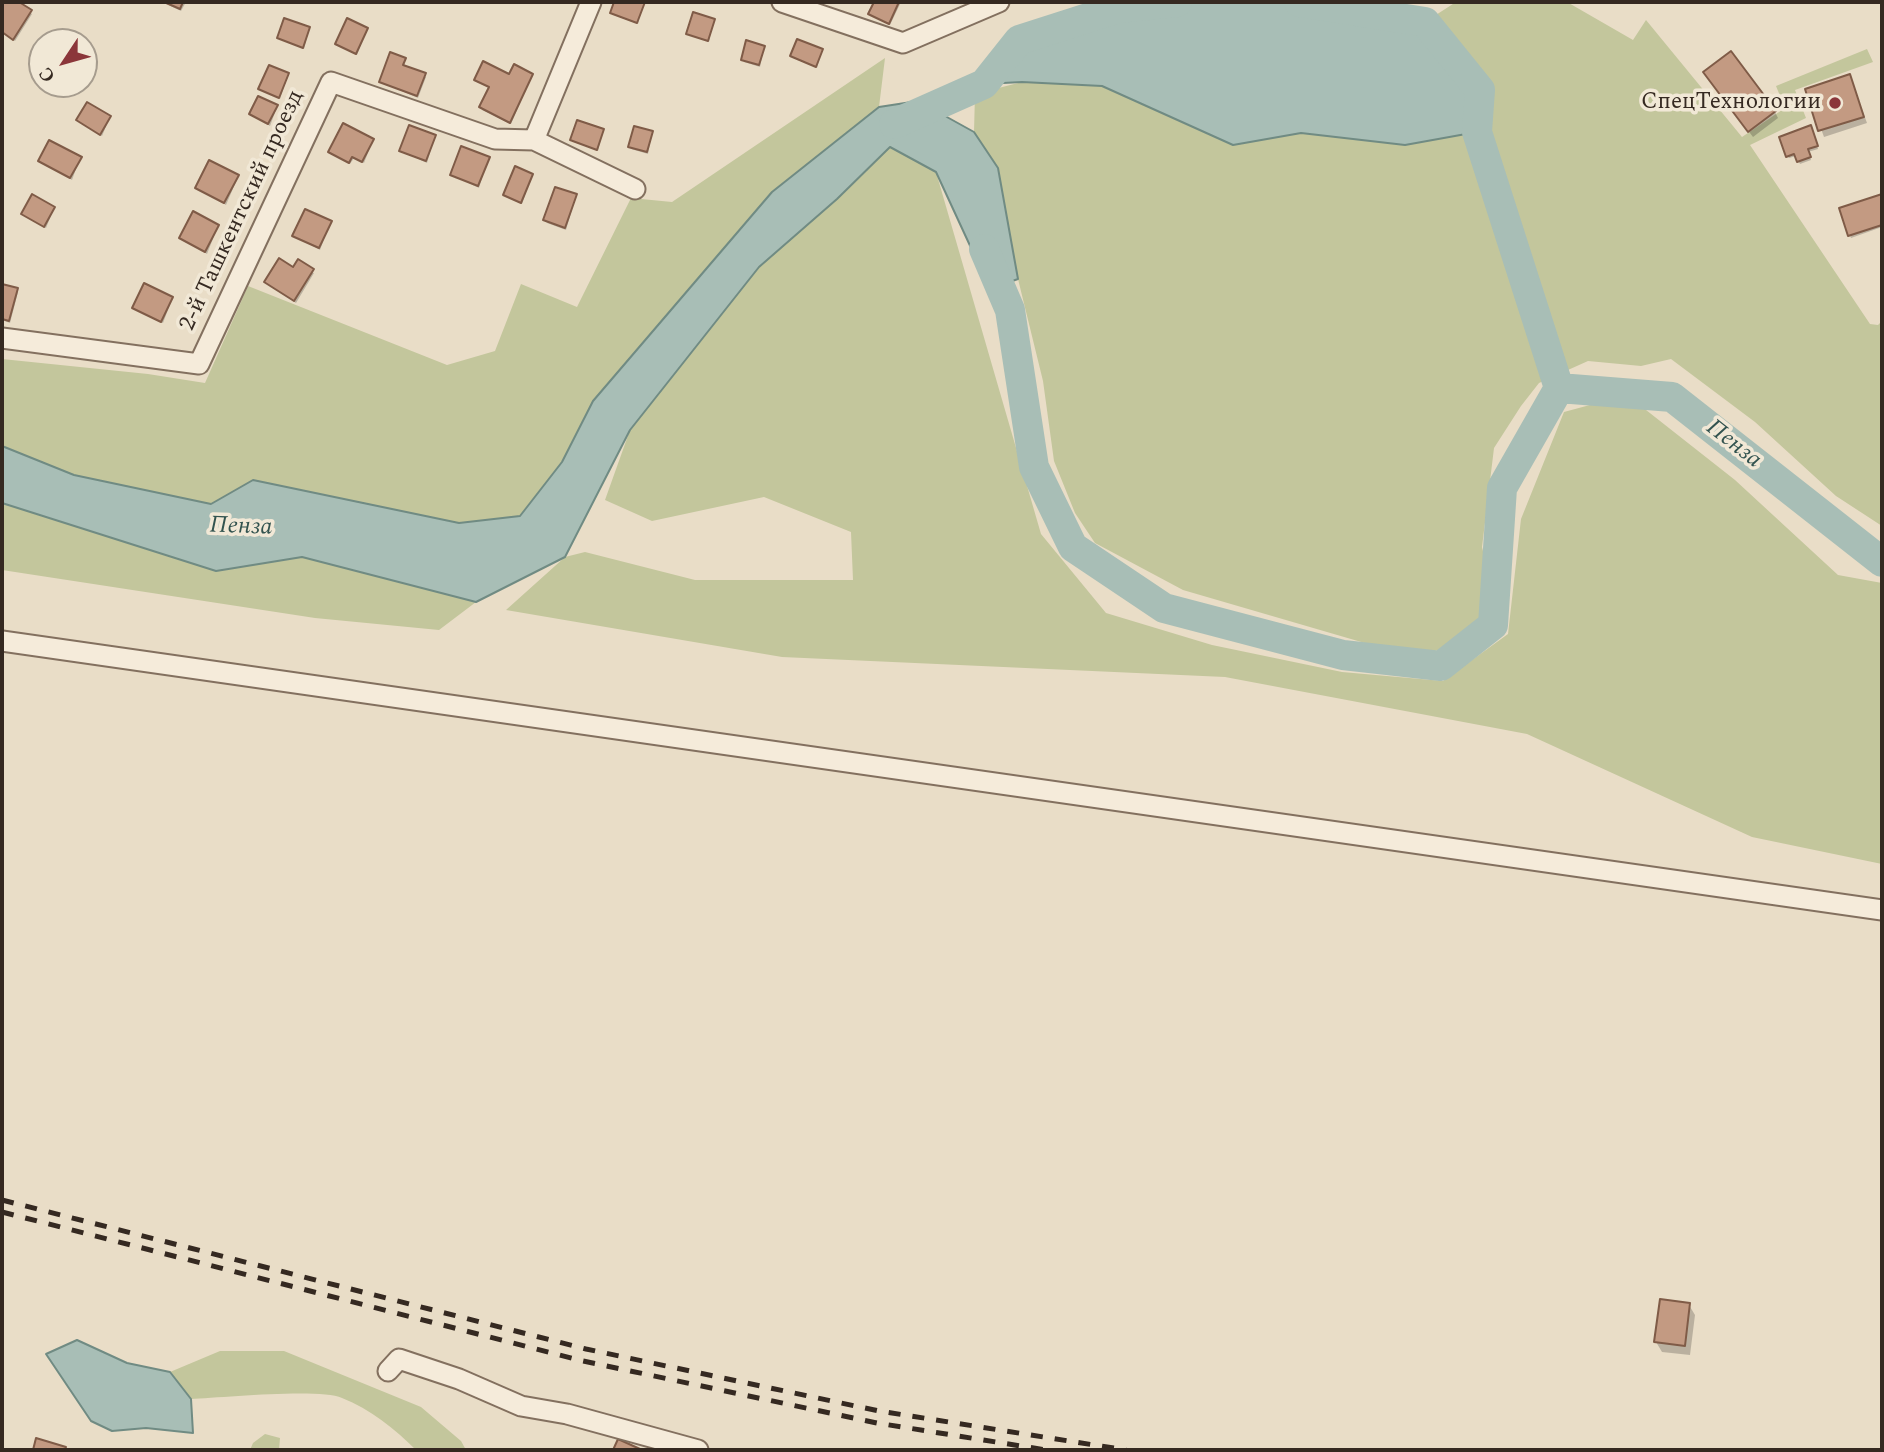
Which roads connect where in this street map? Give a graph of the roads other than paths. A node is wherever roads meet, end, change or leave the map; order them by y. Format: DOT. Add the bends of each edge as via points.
graph roads {
  1 [pos="591,2"];
  2 [pos="782,2"];
  3 [pos="999,2"];
  4 [pos="534,140"];
  5 [pos="635,189"];
  6 [pos="2,338"];
  7 [pos="2,641"];
  8 [pos="1882,910"];
  9 [pos="388,1371"];
  10 [pos="698,1450"];
  1 -- 4 [label="street"];
  2 -- 3 [label="street" via="903,43"];
  4 -- 5 [label="street, 2-й Ташкентский проезд"];
  4 -- 6 [label="street, 2-й Ташкентский проезд" via="495,139 331,82 199,364"];
  7 -- 8 [label="street"];
  9 -- 10 [label="street" via="399,1359 521,1406"];
}
